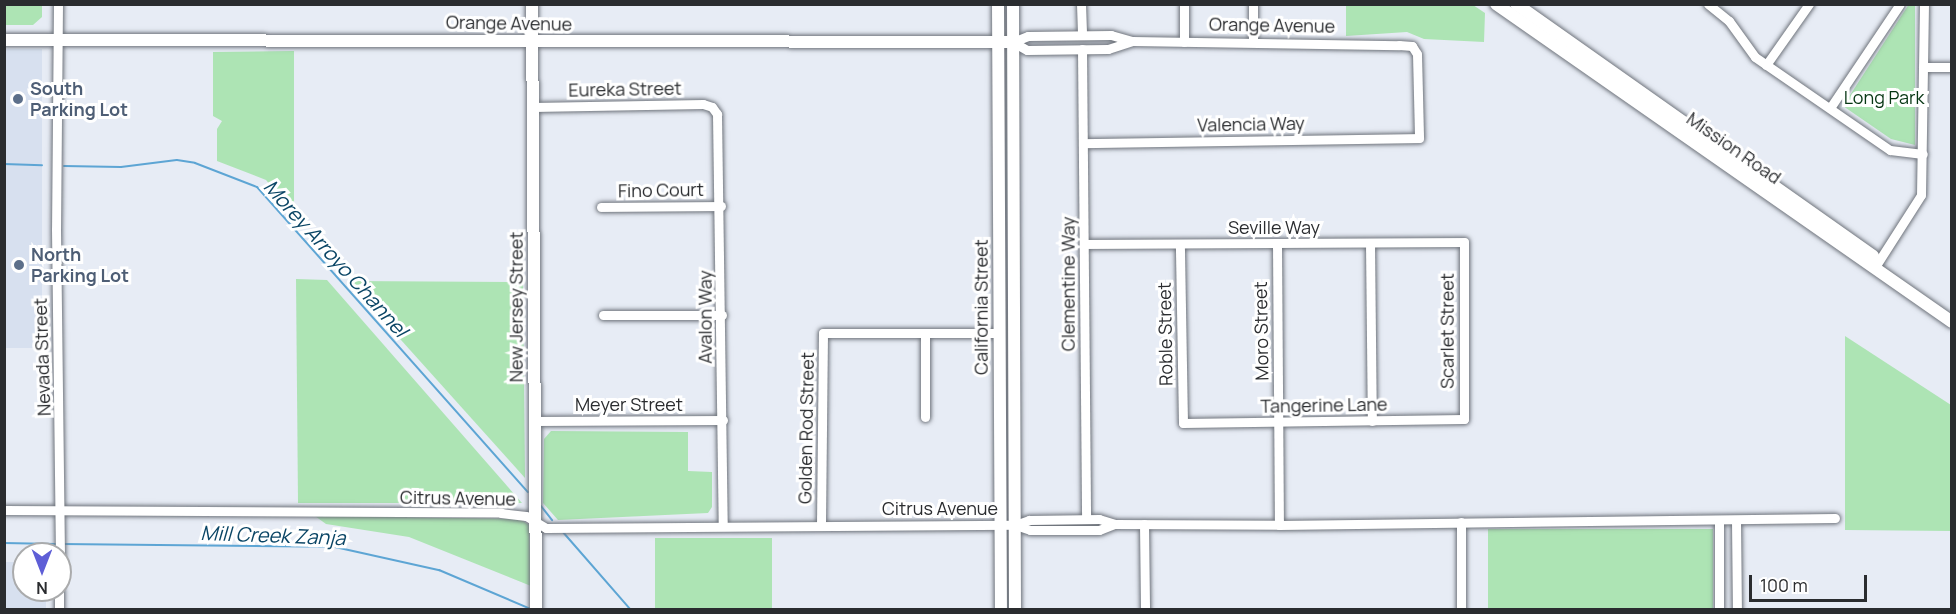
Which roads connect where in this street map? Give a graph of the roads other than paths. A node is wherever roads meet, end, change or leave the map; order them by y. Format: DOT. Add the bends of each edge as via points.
graph roads {
  1 [pos="58,4"];
  2 [pos="532,4"];
  3 [pos="998,4"];
  4 [pos="1013,4"];
  5 [pos="1081,4"];
  6 [pos="1184,4"];
  7 [pos="1253,4"];
  8 [pos="1809,4"];
  9 [pos="1900,4"];
  10 [pos="1924,4"];
  11 [pos="1506,6"];
  12 [pos="1712,6"];
  13 [pos="1082,35"];
  14 [pos="4,40"];
  15 [pos="58,40"];
  16 [pos="1131,41"];
  17 [pos="1253,41"];
  18 [pos="533,42"];
  19 [pos="999,42"];
  20 [pos="1013,42"];
  21 [pos="1184,42"];
  22 [pos="1082,49"];
  23 [pos="1766,65"];
  24 [pos="1923,67"];
  25 [pos="1952,67"];
  26 [pos="533,106"];
  27 [pos="1830,108"];
  28 [pos="715,109"];
  29 [pos="1419,138"];
  30 [pos="1084,143"];
  31 [pos="1923,154"];
  32 [pos="721,206"];
  33 [pos="601,207"];
  34 [pos="1464,242"];
  35 [pos="1370,243"];
  36 [pos="1085,244"];
  37 [pos="1180,244"];
  38 [pos="1277,244"];
  39 [pos="1877,264"];
  40 [pos="1952,314"];
  41 [pos="603,315"];
  42 [pos="722,315"];
  43 [pos="1952,322"];
  44 [pos="925,333"];
  45 [pos="998,333"];
  46 [pos="925,417"];
  47 [pos="1464,419"];
  48 [pos="723,420"];
  49 [pos="534,421"];
  50 [pos="1372,421"];
  51 [pos="1278,422"];
  52 [pos="1183,423"];
  53 [pos="4,510"];
  54 [pos="62,510"];
  55 [pos="1835,518"];
  56 [pos="1086,519"];
  57 [pos="536,520"];
  58 [pos="1719,520"];
  59 [pos="1737,520"];
  60 [pos="1461,522"];
  61 [pos="723,524"];
  62 [pos="821,524"];
  63 [pos="1001,524"];
  64 [pos="1115,524"];
  65 [pos="1144,524"];
  66 [pos="1015,525"];
  67 [pos="1279,525"];
  68 [pos="62,542"];
  69 [pos="536,605"];
  70 [pos="1001,609"];
  71 [pos="1015,609"];
  72 [pos="1145,609"];
  73 [pos="1461,609"];
  74 [pos="1719,609"];
  75 [pos="1737,609"];
  1 -- 15 [label="street, Nevada Street"];
  2 -- 18 [label="street, New Jersey Street"];
  3 -- 19 [label="street, California Street"];
  4 -- 20 [label="street, California Street"];
  5 -- 13 [label="street"];
  6 -- 21 [label="street"];
  7 -- 17 [label="street"];
  8 -- 23 [label="street"];
  9 -- 27 [label="street"];
  10 -- 24 [label="street"];
  11 -- 39 [label="street, Mission Road"];
  12 -- 23 [label="street" via="1734,28 1745,47"];
  13 -- 16 [label="street, Orange Avenue" via="1111,35"];
  13 -- 20 [label="street, Orange Avenue" via="1028,36"];
  14 -- 15 [label="street, Orange Avenue"];
  15 -- 18 [label="street, Orange Avenue"];
  15 -- 54 [label="street, Nevada Street" via="56,229"];
  16 -- 21 [label="street, Orange Avenue"];
  16 -- 22 [label="street, Orange Avenue" via="1108,49"];
  17 -- 21 [label="street, Orange Avenue"];
  17 -- 29 [label="street, Orange Avenue" via="1412,46 1418,54"];
  18 -- 19 [label="street, Orange Avenue"];
  18 -- 26 [label="street, New Jersey Street"];
  19 -- 20 [label="street, Orange Avenue"];
  19 -- 45 [label="street, California Street"];
  20 -- 22 [label="street, Orange Avenue" via="1027,50"];
  20 -- 66 [label="street, California Street"];
  22 -- 30 [label="street, Clementine Way"];
  23 -- 27 [label="street"];
  24 -- 25 [label="street"];
  24 -- 31 [label="street"];
  26 -- 28 [label="street, Eureka Street" via="703,104"];
  26 -- 49 [label="street, New Jersey Street"];
  27 -- 31 [label="street" via="1890,150"];
  28 -- 32 [label="street, Avalon Way"];
  29 -- 30 [label="street, Valencia Way"];
  30 -- 36 [label="street, Clementine Way"];
  31 -- 39 [label="street" via="1921,195"];
  32 -- 33 [label="street, Fino Court"];
  32 -- 42 [label="street, Avalon Way"];
  34 -- 35 [label="street, Seville Way"];
  34 -- 47 [label="street, Scarlet Street"];
  35 -- 38 [label="street, Seville Way"];
  35 -- 50 [label="street"];
  36 -- 37 [label="street, Seville Way"];
  36 -- 56 [label="street, Clementine Way"];
  37 -- 38 [label="street, Seville Way"];
  37 -- 52 [label="street, Roble Street"];
  38 -- 51 [label="street, Moro Street"];
  39 -- 40 [label="street, Mission Road"];
  39 -- 43 [label="street, Mission Road"];
  41 -- 42 [label="street"];
  42 -- 48 [label="street, Avalon Way"];
  44 -- 45 [label="street"];
  44 -- 46 [label="street"];
  44 -- 62 [label="street, Golden Rod Street" via="823,333"];
  45 -- 63 [label="street, California Street"];
  47 -- 50 [label="street, Tangerine Lane"];
  48 -- 49 [label="street, Meyer Street"];
  48 -- 61 [label="street, Avalon Way"];
  49 -- 57 [label="street, New Jersey Street"];
  50 -- 51 [label="street, Tangerine Lane"];
  51 -- 52 [label="street, Tangerine Lane"];
  51 -- 67 [label="street, Moro Street"];
  53 -- 54 [label="street, Citrus Avenue"];
  54 -- 57 [label="street, Citrus Avenue" via="501,513"];
  54 -- 68 [label="street, Nevada Street"];
  55 -- 59 [label="street, Citrus Avenue"];
  56 -- 64 [label="street, Citrus Avenue"];
  56 -- 66 [label="street, Citrus Avenue" via="1029,520"];
  57 -- 61 [label="street, Citrus Avenue" via="546,528"];
  57 -- 69 [label="street, New Jersey Street"];
  58 -- 59 [label="street, Citrus Avenue"];
  58 -- 60 [label="street, Citrus Avenue"];
  58 -- 74 [label="street"];
  59 -- 75 [label="street"];
  60 -- 67 [label="street, Citrus Avenue"];
  60 -- 73 [label="street"];
  61 -- 62 [label="street, Citrus Avenue"];
  62 -- 63 [label="street, Citrus Avenue"];
  63 -- 66 [label="street, Citrus Avenue"];
  63 -- 70 [label="street, California Street"];
  64 -- 65 [label="street, Citrus Avenue"];
  64 -- 66 [label="street, Citrus Avenue" via="1099,530 1030,530"];
  65 -- 67 [label="street, Citrus Avenue"];
  65 -- 72 [label="street"];
  66 -- 71 [label="street, California Street"];
}
